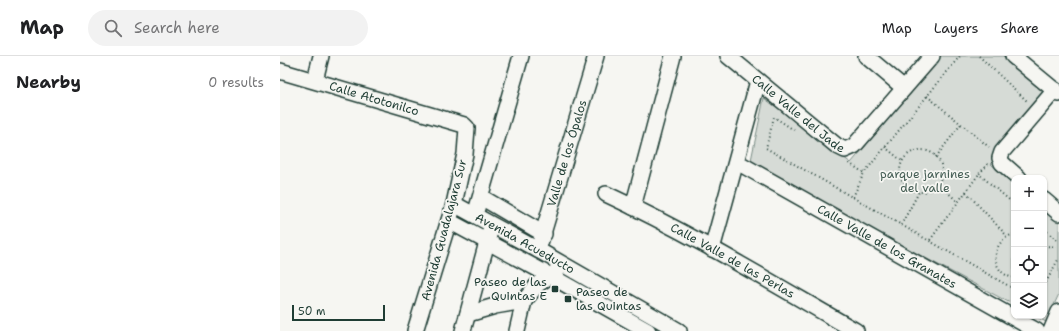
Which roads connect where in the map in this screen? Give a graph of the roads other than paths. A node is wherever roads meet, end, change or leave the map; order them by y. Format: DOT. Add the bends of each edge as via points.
graph roads {
  1 [pos="321,56"];
  2 [pos="521,56"];
  3 [pos="596,56"];
  4 [pos="673,56"];
  5 [pos="728,56"];
  6 [pos="866,56"];
  7 [pos="932,56"];
  8 [pos="1021,58"];
  9 [pos="280,70"];
  10 [pos="315,80"];
  11 [pos="758,81"];
  12 [pos="904,88"];
  13 [pos="1057,92"];
  14 [pos="467,128"];
  15 [pos="737,162"];
  16 [pos="1016,175"];
  17 [pos="606,194"];
  18 [pos="481,197"];
  19 [pos="1047,203"];
  20 [pos="454,204"];
  21 [pos="633,206"];
  22 [pos="1059,213"];
  23 [pos="475,215"];
  24 [pos="449,221"];
  25 [pos="491,224"];
  26 [pos="544,234"];
  27 [pos="487,241"];
  28 [pos="712,249"];
  29 [pos="538,250"];
  30 [pos="568,267"];
  31 [pos="549,275"];
  32 [pos="524,300"];
  33 [pos="1059,312"];
  34 [pos="468,314"];
  35 [pos="415,331"];
  36 [pos="463,331"];
  37 [pos="517,331"];
  38 [pos="648,331"];
  39 [pos="680,331"];
  40 [pos="856,331"];
  41 [pos="1037,331"];
  42 [pos="1051,331"];
  1 -- 10 [label="street"];
  2 -- 18 [label="street"];
  3 -- 26 [label="street, Valle de los Ópalos"];
  4 -- 21 [label="street"];
  5 -- 11 [label="street, Calle Valle del Jade"];
  6 -- 12 [label="street"];
  7 -- 12 [label="street, Calle Valle del Jade"];
  8 -- 13 [label="street"];
  9 -- 10 [label="street, Calle Atotonilco"];
  10 -- 14 [label="street, Calle Atotonilco"];
  11 -- 12 [label="street, Calle Valle del Jade" via="845,150 854,146"];
  11 -- 15 [label="street"];
  13 -- 16 [label="street" via="1002,152 1002,163"];
  14 -- 20 [label="street, Avenida Guadalajara Sur" via="465,154"];
  15 -- 28 [label="street"];
  15 -- 41 [label="street, Calle Valle de los Granates"];
  17 -- 21 [label="street, Calle Valle de las Perlas"];
  18 -- 23 [label="street"];
  18 -- 26 [label="street"];
  19 -- 22 [label="street"];
  20 -- 23 [label="street, Avenida Acueducto"];
  20 -- 24 [label="street, Avenida Guadalajara Sur"];
  21 -- 28 [label="street, Calle Valle de las Perlas"];
  23 -- 25 [label="street, Avenida Acueducto"];
  24 -- 27 [label="street, Avenida Acueducto"];
  24 -- 35 [label="street, Avenida Guadalajara Sur"];
  25 -- 27 [label="street"];
  25 -- 29 [label="street, Avenida Acueducto"];
  26 -- 29 [label="street, Valle de los Ópalos"];
  27 -- 31 [label="street, Avenida Acueducto"];
  27 -- 34 [label="street"];
  28 -- 40 [label="street, Calle Valle de las Perlas"];
  29 -- 30 [label="street, Avenida Acueducto"];
  30 -- 31 [label="street"];
  30 -- 39 [label="street, Avenida Acueducto"];
  31 -- 32 [label="street"];
  31 -- 38 [label="street, Avenida Acueducto"];
  32 -- 34 [label="street"];
  32 -- 37 [label="street"];
  33 -- 42 [label="street"];
  34 -- 36 [label="street"];
}
